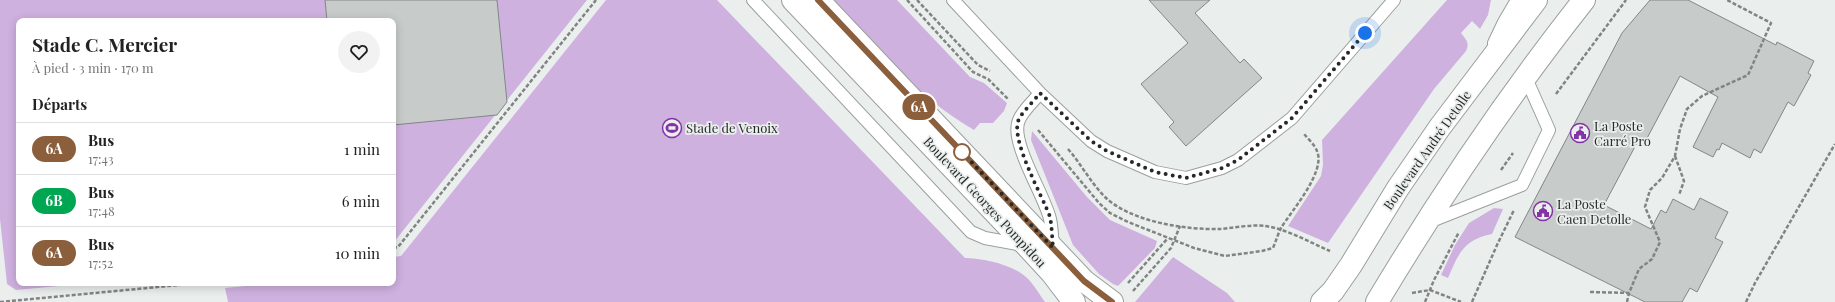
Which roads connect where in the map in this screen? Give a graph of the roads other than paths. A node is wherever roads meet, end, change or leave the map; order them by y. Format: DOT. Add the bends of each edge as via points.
graph roads {
  1 [pos="752,0"];
  2 [pos="793,0"];
  3 [pos="818,0"];
  4 [pos="953,0"];
  5 [pos="1394,0"];
  6 [pos="1517,0"];
  7 [pos="1536,0"];
  8 [pos="1584,0"];
  9 [pos="1481,72"];
  10 [pos="1525,76"];
  11 [pos="1040,93"];
  12 [pos="1426,223"];
  13 [pos="1027,246"];
  14 [pos="1053,248"];
  15 [pos="1122,295"];
  16 [pos="1074,302"];
  17 [pos="1322,302"];
  18 [pos="1377,302"];
  1 -- 13 [label="lane" via="971,232 985,238"];
  2 -- 13 [label="street, Boulevard Georges Pompidou"];
  3 -- 14 [label="street, Boulevard Georges Pompidou"];
  4 -- 11 [label="lane"];
  5 -- 11 [label="lane" via="1292,118 1238,160 1222,168 1186,178 1155,172 1107,151 1091,141"];
  6 -- 9 [label="lane"];
  7 -- 9 [label="street, Boulevard André Detolle"];
  8 -- 10 [label="street"];
  9 -- 17 [label="street, Boulevard André Detolle" via="1398,188 1352,265"];
  10 -- 12 [label="street"];
  10 -- 12 [label="lane" via="1550,130 1522,185"];
  11 -- 14 [label="lane" via="1018,120 1017,128 1025,158 1050,218"];
  12 -- 18 [label="street"];
  13 -- 16 [label="street, Boulevard Georges Pompidou"];
  14 -- 15 [label="street, Boulevard Georges Pompidou" via="1084,281"];
}
